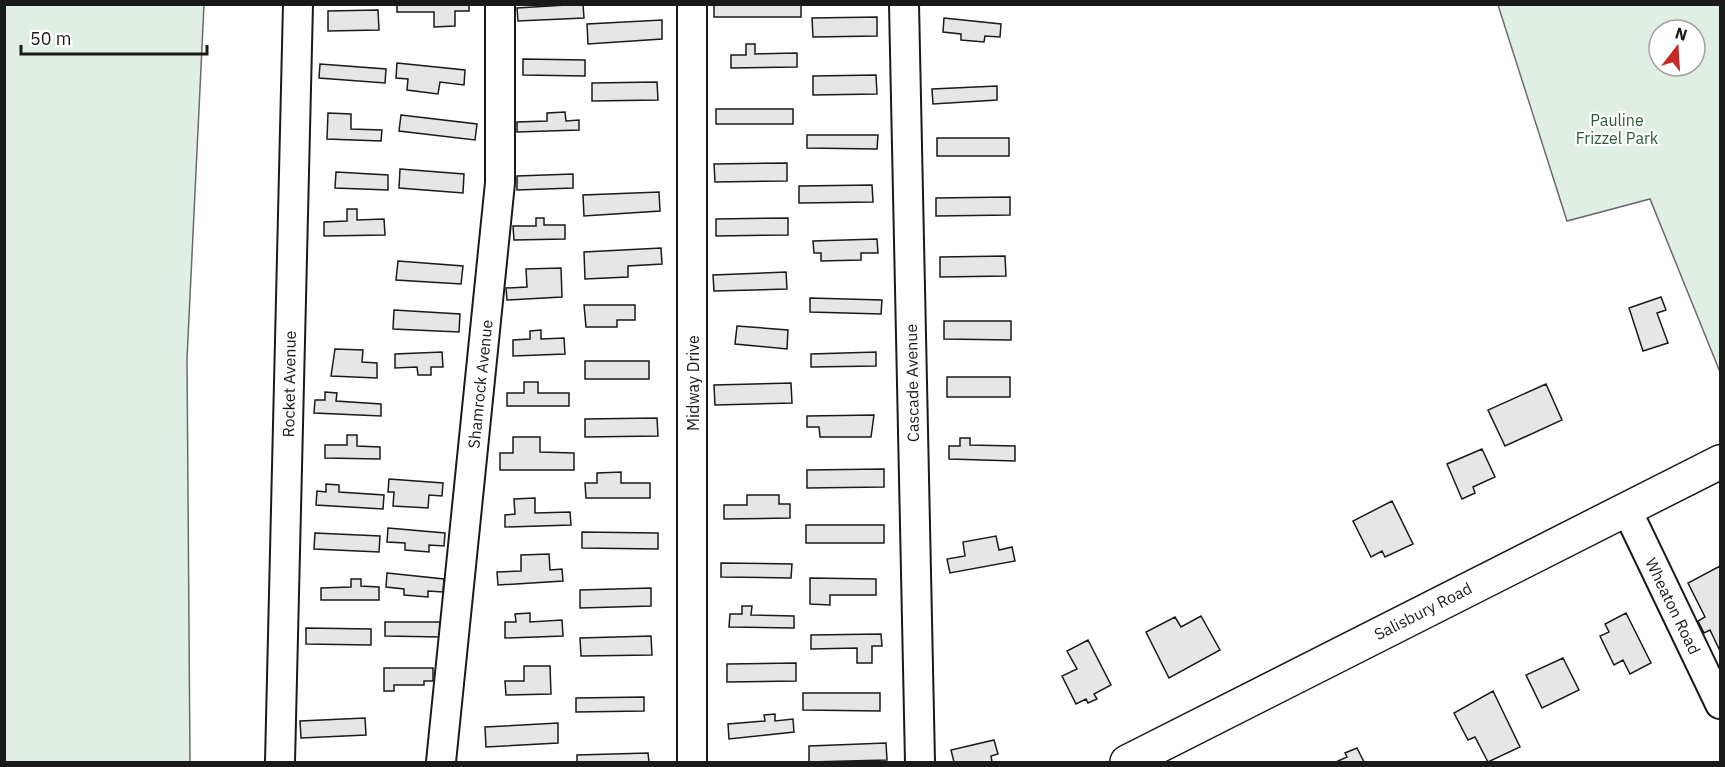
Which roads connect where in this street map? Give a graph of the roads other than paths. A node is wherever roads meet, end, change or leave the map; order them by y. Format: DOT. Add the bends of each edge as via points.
graph roads {
  1 [pos="298,4"];
  2 [pos="500,4"];
  3 [pos="692,4"];
  4 [pos="904,4"];
  5 [pos="1720,464"];
  6 [pos="1626,508"];
  7 [pos="1720,704"];
  8 [pos="280,762"];
  9 [pos="441,762"];
  10 [pos="692,762"];
  11 [pos="920,762"];
  12 [pos="1127,762"];
  1 -- 8 [label="street, Rocket Avenue"];
  2 -- 9 [label="street, Shamrock Avenue" via="500,183"];
  3 -- 10 [label="street, Midway Drive"];
  4 -- 11 [label="street, Cascade Avenue"];
  5 -- 6 [label="main road, Salisbury Road"];
  6 -- 7 [label="street, Wheaton Road"];
  6 -- 12 [label="main road, Salisbury Road"];
}
